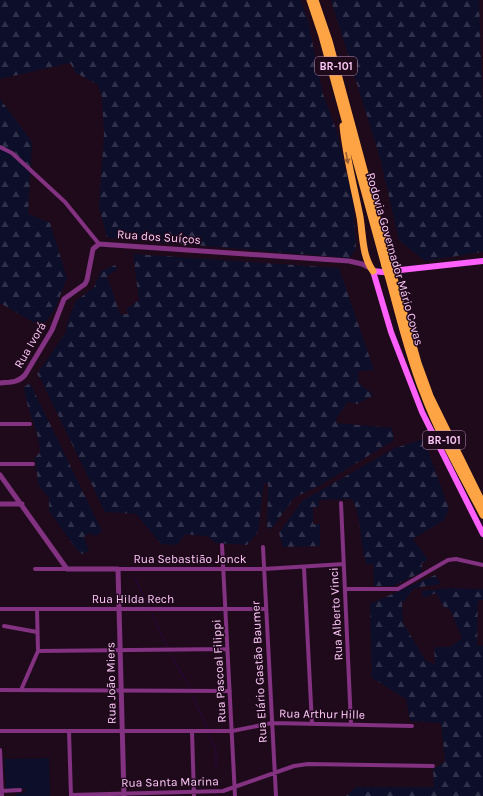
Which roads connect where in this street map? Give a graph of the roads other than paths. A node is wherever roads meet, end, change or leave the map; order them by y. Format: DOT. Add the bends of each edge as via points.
graph roads {
  1 [pos="310,0"];
  2 [pos="315,0"];
  3 [pos="341,106"];
  4 [pos="0,147"];
  5 [pos="99,244"];
  6 [pos="366,256"];
  7 [pos="483,261"];
  8 [pos="358,262"];
  9 [pos="388,266"];
  10 [pos="373,271"];
  11 [pos="390,275"];
  12 [pos="0,383"];
  13 [pos="0,424"];
  14 [pos="30,424"];
  15 [pos="0,464"];
  16 [pos="33,464"];
  17 [pos="0,475"];
  18 [pos="341,503"];
  19 [pos="0,504"];
  20 [pos="22,504"];
  21 [pos="483,504"];
  22 [pos="483,515"];
  23 [pos="483,534"];
  24 [pos="222,545"];
  25 [pos="263,548"];
  26 [pos="344,564"];
  27 [pos="483,565"];
  28 [pos="304,568"];
  29 [pos="35,569"];
  30 [pos="66,569"];
  31 [pos="118,569"];
  32 [pos="223,569"];
  33 [pos="264,569"];
  34 [pos="345,589"];
  35 [pos="37,609"];
  36 [pos="119,609"];
  37 [pos="225,609"];
  38 [pos="266,609"];
  39 [pos="0,610"];
  40 [pos="4,626"];
  41 [pos="37,632"];
  42 [pos="227,649"];
  43 [pos="120,650"];
  44 [pos="38,651"];
  45 [pos="0,690"];
  46 [pos="21,690"];
  47 [pos="121,690"];
  48 [pos="230,691"];
  49 [pos="272,723"];
  50 [pos="312,724"];
  51 [pos="351,724"];
  52 [pos="412,726"];
  53 [pos="0,731"];
  54 [pos="69,731"];
  55 [pos="122,731"];
  56 [pos="192,731"];
  57 [pos="232,731"];
  58 [pos="0,750"];
  59 [pos="433,766"];
  60 [pos="275,773"];
  61 [pos="235,788"];
  62 [pos="20,790"];
  63 [pos="1,793"];
  64 [pos="194,794"];
  65 [pos="71,795"];
  66 [pos="124,795"];
  67 [pos="235,796"];
  68 [pos="276,796"];
  1 -- 3 [label="highway, Rodovia Governador Mário Covas / BR-101"];
  2 -- 9 [label="highway, Rodovia Governador Mário Covas / BR-101" via="329,41"];
  3 -- 6 [label="highway, one-way" via="346,153"];
  3 -- 9 [label="highway, Rodovia Governador Mário Covas / BR-101"];
  4 -- 5 [label="street, Rua dos Suíços" via="12,153 65,202"];
  5 -- 8 [label="street, Rua dos Suíços"];
  5 -- 12 [label="street, Rua Ivorá" via="93,249 85,284 64,298 52,330 21,380"];
  6 -- 8 [label="street"];
  6 -- 10 [label="highway"];
  7 -- 10 [label="main road"];
  8 -- 10 [label="street, Rua dos Suíços"];
  9 -- 11 [label="highway, Rodovia Governador Mário Covas / BR-101, bridge"];
  10 -- 23 [label="main road" via="391,332 419,406"];
  11 -- 21 [label="highway, Rodovia Governador Mário Covas / BR-101" via="430,396"];
  11 -- 22 [label="highway, Rodovia Governador Mário Covas / BR-101" via="422,392 445,443"];
  13 -- 14 [label="street"];
  15 -- 16 [label="street"];
  17 -- 20 [label="street"];
  18 -- 26 [label="street, Rua Alberto Vinci"];
  19 -- 20 [label="street"];
  20 -- 30 [label="street"];
  24 -- 32 [label="street, Rua Pascoal Filippi"];
  25 -- 33 [label="street, Rua Elário Gastão Baumer"];
  26 -- 28 [label="street, Rua Sebastião Jonck"];
  26 -- 34 [label="street, Rua Alberto Vinci"];
  27 -- 34 [label="street" via="456,559 448,560 398,589"];
  28 -- 33 [label="street, Rua Sebastião Jonck"];
  28 -- 50 [label="street"];
  29 -- 30 [label="street, Rua Sebastião Jonck"];
  30 -- 31 [label="street, Rua Sebastião Jonck"];
  31 -- 32 [label="street, Rua Sebastião Jonck"];
  31 -- 36 [label="street, Rua João Miers"];
  32 -- 33 [label="street, Rua Sebastião Jonck"];
  32 -- 37 [label="street, Rua Pascoal Filippi"];
  33 -- 38 [label="street, Rua Elário Gastão Baumer"];
  34 -- 51 [label="street, Rua Alberto Vinci"];
  35 -- 36 [label="street, Rua Hilda Rech"];
  35 -- 39 [label="street, Rua Hilda Rech"];
  35 -- 41 [label="street"];
  36 -- 37 [label="street, Rua Hilda Rech"];
  36 -- 43 [label="street, Rua João Miers"];
  37 -- 38 [label="street, Rua Hilda Rech"];
  37 -- 42 [label="street, Rua Pascoal Filippi"];
  38 -- 49 [label="street, Rua Elário Gastão Baumer"];
  40 -- 41 [label="street"];
  41 -- 44 [label="street"];
  42 -- 43 [label="street"];
  42 -- 48 [label="street, Rua Pascoal Filippi"];
  43 -- 44 [label="street"];
  43 -- 47 [label="street, Rua João Miers"];
  44 -- 46 [label="street"];
  45 -- 46 [label="street"];
  46 -- 47 [label="street"];
  47 -- 48 [label="street"];
  47 -- 55 [label="street, Rua João Miers"];
  48 -- 57 [label="street, Rua Pascoal Filippi"];
  49 -- 50 [label="street, Rua Arthur Hille"];
  49 -- 57 [label="street, Rua Arthur Hille"];
  49 -- 60 [label="street, Rua Elário Gastão Baumer"];
  50 -- 51 [label="street, Rua Arthur Hille"];
  51 -- 52 [label="street, Rua Arthur Hille"];
  53 -- 54 [label="street, Rua Arthur Hille"];
  54 -- 55 [label="street, Rua Arthur Hille"];
  54 -- 65 [label="street"];
  55 -- 56 [label="street, Rua Arthur Hille"];
  55 -- 66 [label="street, Rua João Miers"];
  56 -- 57 [label="street, Rua Arthur Hille"];
  56 -- 64 [label="street"];
  57 -- 61 [label="street, Rua Pascoal Filippi"];
  58 -- 63 [label="street"];
  59 -- 60 [label="street, Rua Santa Marina" via="308,764"];
  60 -- 61 [label="street, Rua Santa Marina"];
  60 -- 68 [label="street, Rua Elário Gastão Baumer"];
  61 -- 64 [label="street, Rua Santa Marina"];
  61 -- 67 [label="street, Rua Pascoal Filippi"];
  62 -- 63 [label="street"];
  64 -- 66 [label="street, Rua Santa Marina"];
  65 -- 66 [label="street, Rua Santa Marina"];
}
